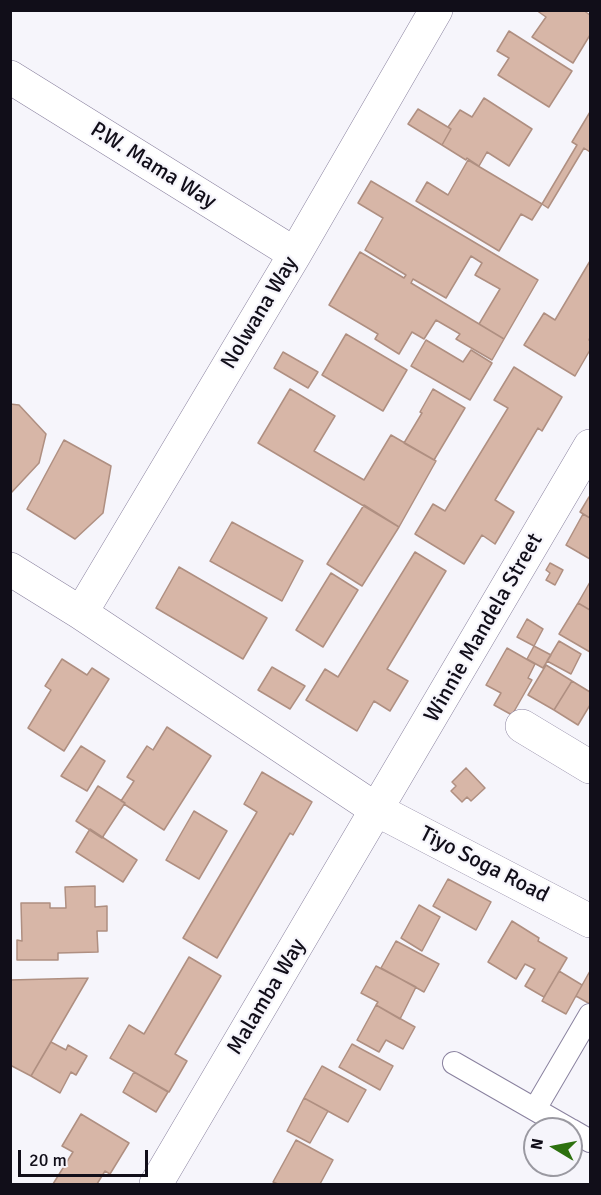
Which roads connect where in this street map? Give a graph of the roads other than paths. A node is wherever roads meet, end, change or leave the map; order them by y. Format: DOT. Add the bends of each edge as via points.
graph roads {
  1 [pos="436,10"];
  2 [pos="10,77"];
  3 [pos="295,255"];
  4 [pos="591,446"];
  5 [pos="10,568"];
  6 [pos="81,613"];
  7 [pos="522,726"];
  8 [pos="591,767"];
  9 [pos="377,810"];
  10 [pos="591,921"];
  11 [pos="591,1015"];
  12 [pos="454,1063"];
  13 [pos="535,1110"];
  14 [pos="547,1117"];
  15 [pos="156,1185"];
  1 -- 3 [label="street, Nolwana Way"];
  2 -- 3 [label="street, P.W. Mama Way"];
  3 -- 6 [label="street, Nolwana Way"];
  4 -- 9 [label="street, Winnie Mandela Street"];
  5 -- 6 [label="street"];
  6 -- 9 [label="street"];
  7 -- 8 [label="street"];
  9 -- 10 [label="street, Tiyo Soga Road"];
  9 -- 15 [label="street, Malamba Way"];
  11 -- 13 [label="lane"];
  12 -- 13 [label="lane"];
  13 -- 14 [label="lane"];
}
